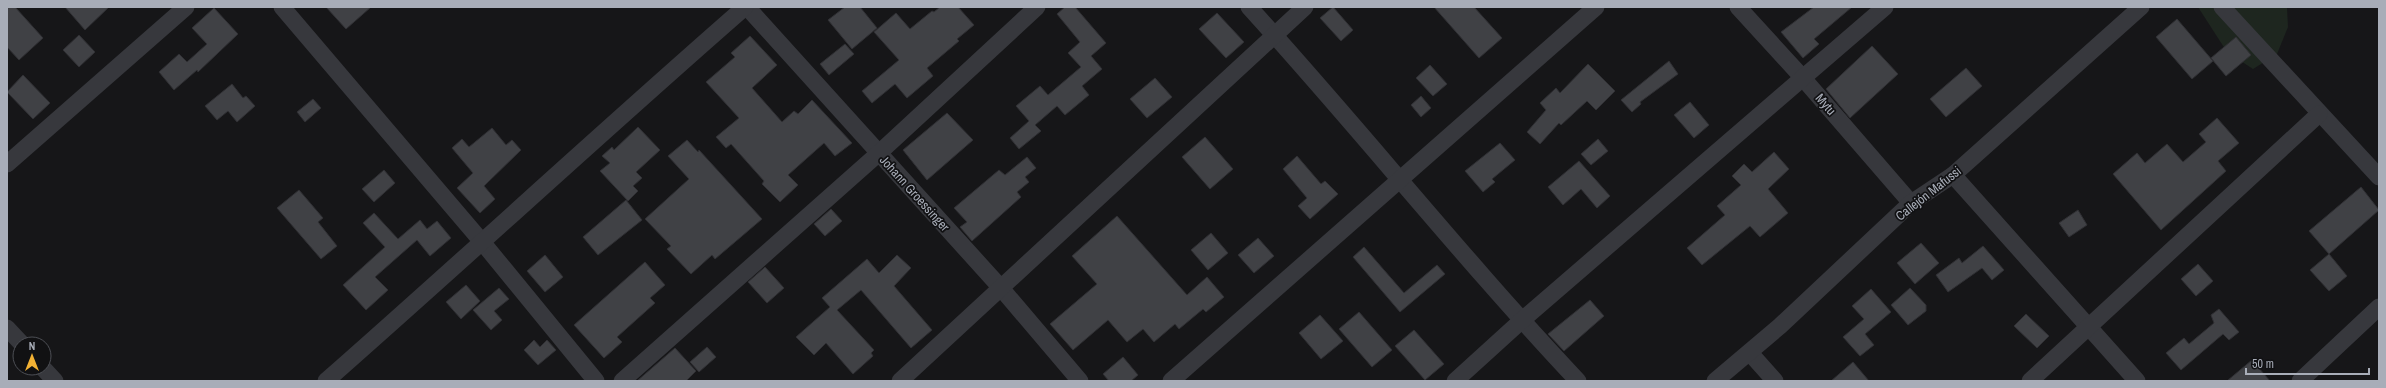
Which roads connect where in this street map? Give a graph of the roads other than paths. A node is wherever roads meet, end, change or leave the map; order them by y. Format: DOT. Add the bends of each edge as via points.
graph roads {
  1 [pos="186,7"];
  2 [pos="282,7"];
  3 [pos="746,7"];
  4 [pos="1036,7"];
  5 [pos="1249,7"];
  6 [pos="1305,7"];
  7 [pos="1596,7"];
  8 [pos="1738,7"];
  9 [pos="1886,7"];
  10 [pos="2141,7"];
  11 [pos="2222,7"];
  12 [pos="1274,34"];
  13 [pos="1802,77"];
  14 [pos="2318,114"];
  15 [pos="879,153"];
  16 [pos="7,164"];
  17 [pos="1953,174"];
  18 [pos="2379,177"];
  19 [pos="1401,179"];
  20 [pos="1911,204"];
  21 [pos="483,243"];
  22 [pos="1001,288"];
  23 [pos="2379,307"];
  24 [pos="1521,321"];
  25 [pos="7,328"];
  26 [pos="2088,328"];
  27 [pos="14,336"];
  28 [pos="1750,353"];
  29 [pos="326,381"];
  30 [pos="596,381"];
  31 [pos="622,381"];
  32 [pos="900,381"];
  33 [pos="1080,381"];
  34 [pos="1171,381"];
  35 [pos="1456,381"];
  36 [pos="1578,381"];
  37 [pos="1715,381"];
  38 [pos="1775,381"];
  39 [pos="2030,381"];
  40 [pos="2137,381"];
  41 [pos="2300,381"];
  1 -- 16 [label="street"];
  2 -- 21 [label="street"];
  3 -- 15 [label="street, Johann Groessinger"];
  3 -- 21 [label="street" via="613,122"];
  4 -- 15 [label="street"];
  5 -- 12 [label="street"];
  6 -- 12 [label="street"];
  7 -- 19 [label="street"];
  8 -- 13 [label="street, Mytu"];
  9 -- 13 [label="street"];
  10 -- 17 [label="street, Callejón Mafussi"];
  11 -- 14 [label="street"];
  12 -- 19 [label="street"];
  12 -- 22 [label="street"];
  13 -- 20 [label="street, Mytu"];
  13 -- 24 [label="street"];
  14 -- 18 [label="street"];
  14 -- 26 [label="street"];
  15 -- 22 [label="street, Johann Groessinger"];
  15 -- 31 [label="street"];
  17 -- 20 [label="street, Callejón Mafussi"];
  17 -- 26 [label="street"];
  19 -- 24 [label="street"];
  19 -- 34 [label="street"];
  20 -- 28 [label="street, Callejón Mafussi"];
  21 -- 29 [label="street"];
  21 -- 30 [label="street"];
  22 -- 32 [label="street"];
  22 -- 33 [label="street, Johann Groessinger"];
  23 -- 41 [label="street"];
  24 -- 35 [label="street"];
  24 -- 36 [label="street"];
  25 -- 27 [label="street"];
  26 -- 39 [label="street"];
  26 -- 40 [label="street"];
  28 -- 37 [label="street, Callejón Mafussi"];
  28 -- 38 [label="street"];
}
